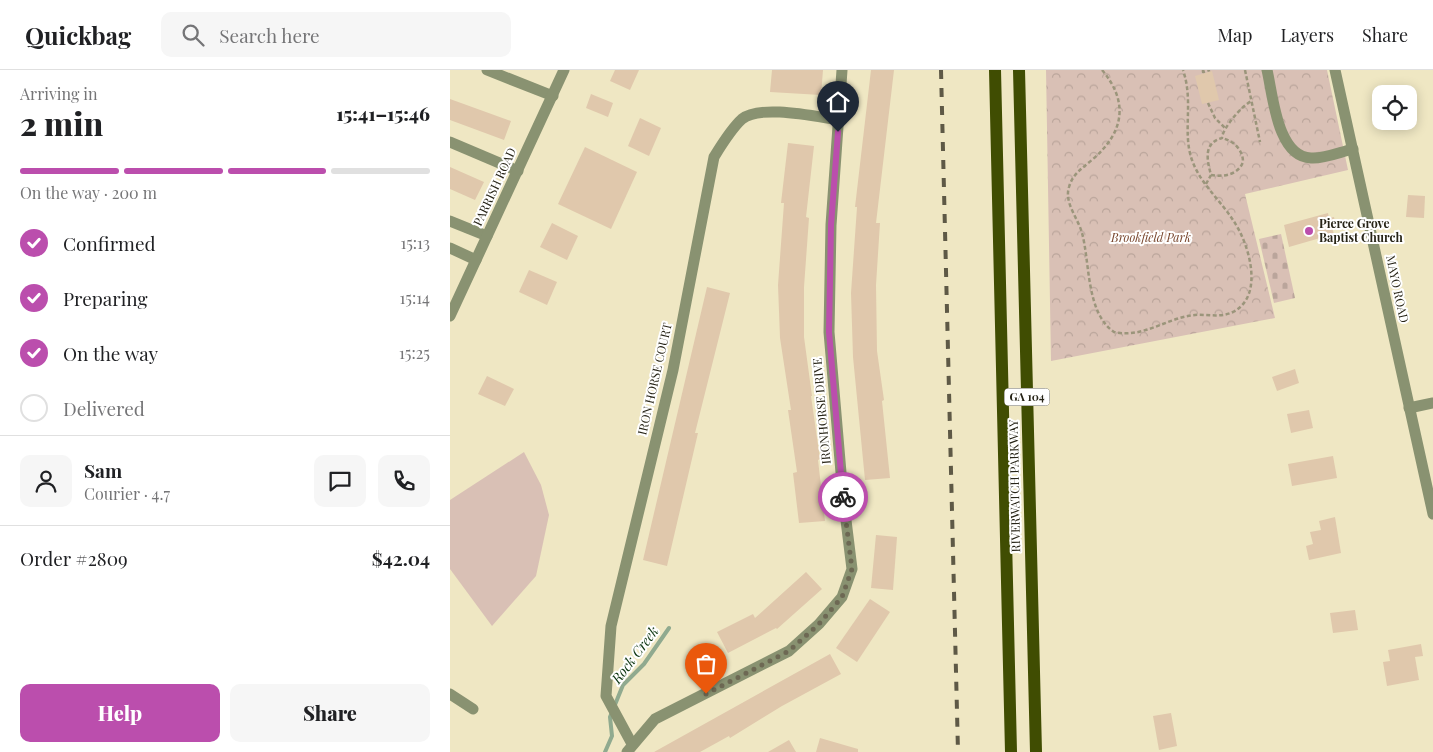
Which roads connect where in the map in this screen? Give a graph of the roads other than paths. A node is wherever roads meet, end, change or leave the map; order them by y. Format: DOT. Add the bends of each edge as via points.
graph roads {
  1 [pos="488,70"];
  2 [pos="564,70"];
  3 [pos="842,70"];
  4 [pos="995,70"];
  5 [pos="1019,70"];
  6 [pos="1267,70"];
  7 [pos="1334,70"];
  8 [pos="553,96"];
  9 [pos="839,120"];
  10 [pos="450,142"];
  11 [pos="1353,149"];
  12 [pos="518,171"];
  13 [pos="450,221"];
  14 [pos="487,236"];
  15 [pos="450,248"];
  16 [pos="476,260"];
  17 [pos="450,316"];
  18 [pos="1433,402"];
  19 [pos="1409,408"];
  20 [pos="1433,514"];
  21 [pos="450,694"];
  22 [pos="473,709"];
  23 [pos="630,748"];
  24 [pos="1011,752"];
  25 [pos="1036,752"];
  1 -- 8 [label="street"];
  2 -- 8 [label="street, PARRISH ROAD"];
  3 -- 9 [label="street, IRONHORSE DRIVE"];
  4 -- 24 [label="main road, RIVERWATCH PARKWAY / GA 104"];
  5 -- 25 [label="main road, RIVERWATCH PARKWAY / GA 104"];
  6 -- 11 [label="street" via="1282,135 1289,146 1304,157 1313,158"];
  7 -- 11 [label="street, MAYO ROAD"];
  8 -- 12 [label="street, PARRISH ROAD"];
  9 -- 23 [label="street, IRONHORSE DRIVE" via="831,225 829,332 852,569 842,597 789,651 655,719"];
  9 -- 23 [label="street, IRON HORSE COURT" via="767,112 744,118 725,138 714,157 673,370 611,626 606,696 618,715"];
  10 -- 12 [label="street"];
  11 -- 19 [label="street, MAYO ROAD"];
  12 -- 14 [label="street, PARRISH ROAD"];
  13 -- 14 [label="street"];
  14 -- 16 [label="street, PARRISH ROAD"];
  15 -- 16 [label="street"];
  16 -- 17 [label="street, PARRISH ROAD"];
  18 -- 19 [label="street"];
  19 -- 20 [label="street, MAYO ROAD"];
  21 -- 22 [label="street"];
}
